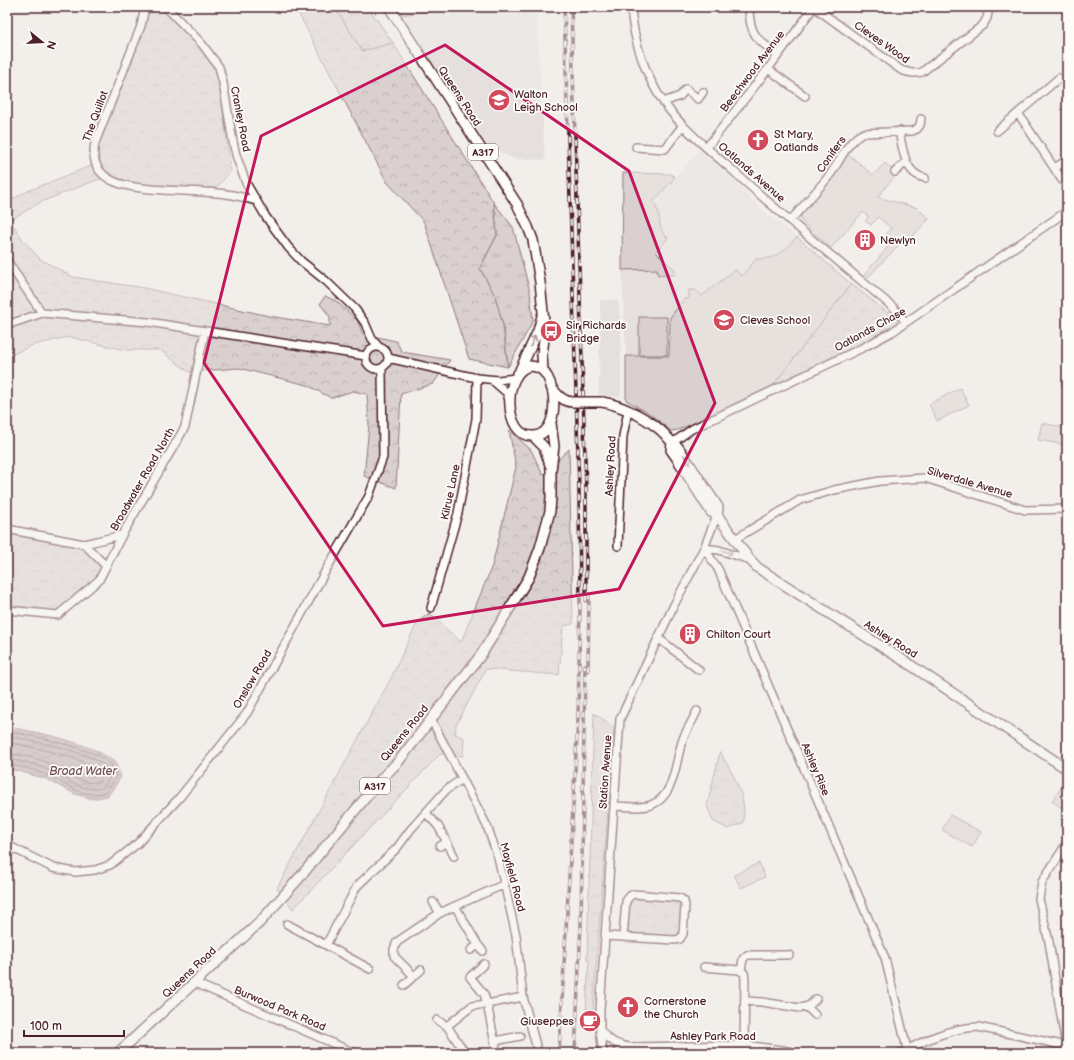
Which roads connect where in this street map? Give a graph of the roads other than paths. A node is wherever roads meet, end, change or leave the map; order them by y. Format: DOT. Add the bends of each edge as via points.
graph roads {
  1 [pos="145,7"];
  2 [pos="166,7"];
  3 [pos="389,7"];
  4 [pos="631,7"];
  5 [pos="749,7"];
  6 [pos="814,7"];
  7 [pos="989,7"];
  8 [pos="778,55"];
  9 [pos="768,69"];
  10 [pos="1059,78"];
  11 [pos="704,92"];
  12 [pos="805,96"];
  13 [pos="664,102"];
  14 [pos="1018,114"];
  15 [pos="921,119"];
  16 [pos="683,125"];
  17 [pos="997,131"];
  18 [pos="899,132"];
  19 [pos="636,147"];
  20 [pos="707,147"];
  21 [pos="1067,160"];
  22 [pos="906,162"];
  23 [pos="1055,168"];
  24 [pos="895,172"];
  25 [pos="925,178"];
  26 [pos="1062,180"];
  27 [pos="256,200"];
  28 [pos="1067,211"];
  29 [pos="790,221"];
  30 [pos="7,261"];
  31 [pos="543,311"];
  32 [pos="42,313"];
  33 [pos="906,322"];
  34 [pos="7,325"];
  35 [pos="205,331"];
  36 [pos="380,348"];
  37 [pos="366,356"];
  38 [pos="388,358"];
  39 [pos="382,368"];
  40 [pos="543,371"];
  41 [pos="517,374"];
  42 [pos="477,378"];
  43 [pos="492,380"];
  44 [pos="551,387"];
  45 [pos="509,401"];
  46 [pos="571,402"];
  47 [pos="628,411"];
  48 [pos="552,418"];
  49 [pos="533,436"];
  50 [pos="672,443"];
  51 [pos="551,470"];
  52 [pos="1067,509"];
  53 [pos="717,515"];
  54 [pos="7,529"];
  55 [pos="122,535"];
  56 [pos="735,539"];
  57 [pos="84,544"];
  58 [pos="618,546"];
  59 [pos="704,548"];
  60 [pos="750,560"];
  61 [pos="106,566"];
  62 [pos="431,608"];
  63 [pos="7,610"];
  64 [pos="658,638"];
  65 [pos="700,670"];
  66 [pos="697,711"];
  67 [pos="431,719"];
  68 [pos="1067,770"];
  69 [pos="462,779"];
  70 [pos="614,806"];
  71 [pos="426,813"];
  72 [pos="447,842"];
  73 [pos="1067,843"];
  74 [pos="7,845"];
  75 [pos="440,846"];
  76 [pos="454,856"];
  77 [pos="505,884"];
  78 [pos="433,902"];
  79 [pos="455,906"];
  80 [pos="440,912"];
  81 [pos="286,924"];
  82 [pos="605,936"];
  83 [pos="622,937"];
  84 [pos="326,944"];
  85 [pos="478,945"];
  86 [pos="471,950"];
  87 [pos="483,951"];
  88 [pos="789,955"];
  89 [pos="484,964"];
  90 [pos="704,967"];
  91 [pos="370,969"];
  92 [pos="421,970"];
  93 [pos="741,971"];
  94 [pos="414,976"];
  95 [pos="195,982"];
  96 [pos="404,985"];
  97 [pos="523,997"];
  98 [pos="816,999"];
  99 [pos="745,1001"];
  100 [pos="487,1004"];
  101 [pos="807,1006"];
  102 [pos="815,1015"];
  103 [pos="437,1020"];
  104 [pos="447,1026"];
  105 [pos="600,1030"];
  106 [pos="520,1036"];
  107 [pos="495,1041"];
  108 [pos="744,1045"];
  109 [pos="629,1047"];
  110 [pos="1066,1048"];
  111 [pos="707,1050"];
  112 [pos="782,1051"];
  113 [pos="905,1052"];
  114 [pos="118,1053"];
  115 [pos="356,1053"];
  116 [pos="465,1053"];
  117 [pos="497,1053"];
  118 [pos="538,1053"];
  119 [pos="602,1053"];
  120 [pos="616,1053"];
  121 [pos="797,1053"];
  1 -- 27 [label="street, The Quillot" via="141,26 95,143 93,154 97,166 113,182 135,188 225,194"];
  2 -- 27 [label="street, Cranley Road" via="202,44 219,67 236,155 246,183"];
  3 -- 31 [label="main road, Queens Road / A317" via="522,214 531,234 536,255"];
  4 -- 13 [label="street, Oatlands Avenue" via="637,46"];
  5 -- 8 [label="street" via="750,25 754,35"];
  6 -- 7 [label="street, Cleves Wood" via="901,70 909,73 922,72 983,25"];
  6 -- 8 [label="street, Beechwood Avenue"];
  8 -- 9 [label="street, Beechwood Avenue"];
  9 -- 12 [label="street"];
  9 -- 20 [label="street, Beechwood Avenue"];
  10 -- 14 [label="street"];
  11 -- 13 [label="street" via="698,99 686,89 680,96"];
  13 -- 16 [label="street, Oatlands Avenue"];
  14 -- 17 [label="street"];
  14 -- 23 [label="street"];
  15 -- 18 [label="street, Conifers" via="917,129"];
  16 -- 19 [label="street" via="665,149"];
  16 -- 20 [label="street, Oatlands Avenue"];
  18 -- 22 [label="street"];
  18 -- 29 [label="street, Conifers" via="857,136 830,175"];
  20 -- 29 [label="street, Oatlands Avenue"];
  21 -- 23 [label="street"];
  22 -- 24 [label="street"];
  22 -- 25 [label="street" via="912,172 918,177"];
  23 -- 26 [label="street"];
  27 -- 36 [label="street, Cranley Road" via="288,247 355,309"];
  28 -- 33 [label="street, Oatlands Chase"];
  29 -- 33 [label="street, Oatlands Avenue" via="894,308"];
  30 -- 32 [label="street"];
  31 -- 40 [label="main road, Queens Road / A317"];
  41 -- 31 [label="main road, Queens Road / A317, one-way" via="538,331"];
  32 -- 34 [label="street"];
  32 -- 35 [label="street" via="148,322"];
  33 -- 50 [label="street, Oatlands Chase" via="862,348 692,429"];
  35 -- 37 [label="street"];
  35 -- 55 [label="street, Broadwater Road North" via="185,427"];
  36 -- 37 [label="street" via="372,348"];
  36 -- 38 [label="street" via="385,351"];
  37 -- 39 [label="street" via="370,367"];
  38 -- 39 [label="street"];
  38 -- 42 [label="street"];
  39 -- 74 [label="street, Onslow Road" via="383,457 369,496 247,713 180,797 137,844 110,865 75,872 53,868"];
  40 -- 41 [label="main road" via="530,366 524,367"];
  40 -- 44 [label="main road"];
  41 -- 43 [label="street"];
  41 -- 45 [label="main road"];
  42 -- 43 [label="street"];
  42 -- 62 [label="street, Kilrue Lane" via="476,419 458,512"];
  43 -- 45 [label="street" via="506,393"];
  44 -- 46 [label="main road" via="560,398"];
  44 -- 48 [label="main road"];
  45 -- 49 [label="main road" via="515,426 521,432"];
  46 -- 47 [label="main road, Ashley Road, bridge" via="602,402"];
  46 -- 48 [label="main road" via="560,408"];
  47 -- 50 [label="main road, Ashley Road" via="658,428"];
  47 -- 58 [label="street, Ashley Road" via="623,436"];
  48 -- 49 [label="main road" via="548,429"];
  48 -- 51 [label="main road, Queens Road / A317" via="554,446"];
  49 -- 51 [label="main road, Queens Road / A317" via="544,447"];
  50 -- 53 [label="main road, Ashley Road" via="678,447 718,507"];
  51 -- 67 [label="main road, Queens Road / A317" via="550,511 529,577 481,655"];
  52 -- 56 [label="street, Silverdale Avenue" via="1025,510 924,478 880,481 800,500"];
  53 -- 56 [label="main road, Ashley Road"];
  53 -- 59 [label="street, Station Avenue"];
  54 -- 57 [label="street"];
  55 -- 57 [label="street"];
  55 -- 61 [label="street, Broadwater Road North"];
  56 -- 60 [label="main road, Ashley Road"];
  57 -- 61 [label="street"];
  59 -- 60 [label="street, one-way"];
  59 -- 64 [label="street, Station Avenue"];
  59 -- 113 [label="street, Ashley Rise" via="718,569 885,958"];
  60 -- 68 [label="main road, Ashley Road" via="770,577 909,664"];
  61 -- 63 [label="street, Broadwater Road North" via="99,580 58,615"];
  64 -- 65 [label="street"];
  64 -- 70 [label="street, Station Avenue" via="620,719"];
  66 -- 70 [label="street" via="684,738 665,796 651,805"];
  67 -- 69 [label="street, Mayfield Road"];
  67 -- 95 [label="main road, Queens Road / A317" via="398,762 283,897 260,922"];
  69 -- 71 [label="street" via="446,790"];
  69 -- 77 [label="street, Mayfield Road" via="487,826"];
  70 -- 82 [label="street, Station Avenue"];
  71 -- 72 [label="street" via="438,826"];
  71 -- 84 [label="street" via="410,828 397,848 357,886"];
  72 -- 75 [label="street"];
  72 -- 76 [label="street"];
  73 -- 110 [label="street" via="1042,882 1039,899 1049,942"];
  77 -- 79 [label="street"];
  77 -- 97 [label="street, Mayfield Road" via="516,935"];
  78 -- 80 [label="street"];
  79 -- 80 [label="street"];
  79 -- 85 [label="street"];
  80 -- 94 [label="street" via="397,942 394,949 394,956"];
  81 -- 84 [label="street"];
  82 -- 83 [label="street"];
  82 -- 105 [label="street, Station Avenue"];
  83 -- 83 [label="street" via="626,901 630,896 634,894 680,898 684,901 683,934 680,939"];
  84 -- 91 [label="street"];
  85 -- 86 [label="street"];
  85 -- 87 [label="street"];
  88 -- 93 [label="street" via="747,954 743,959"];
  89 -- 100 [label="street" via="470,977 484,994"];
  90 -- 93 [label="street"];
  92 -- 94 [label="street"];
  93 -- 99 [label="street" via="745,979"];
  94 -- 96 [label="street"];
  95 -- 114 [label="main road, Queens Road / A317"];
  95 -- 115 [label="street, Burwood Park Road"];
  97 -- 100 [label="street"];
  97 -- 118 [label="street, Mayfield Road"];
  98 -- 101 [label="street"];
  99 -- 101 [label="street" via="800,1008"];
  99 -- 108 [label="street"];
  100 -- 104 [label="street" via="472,1006"];
  100 -- 107 [label="street"];
  101 -- 102 [label="street"];
  103 -- 104 [label="street"];
  104 -- 116 [label="street"];
  105 -- 109 [label="street, Ashley Park Road" via="608,1039"];
  105 -- 119 [label="street, Station Avenue"];
  106 -- 107 [label="street"];
  107 -- 117 [label="street"];
  108 -- 111 [label="street, Ashley Park Road"];
  108 -- 112 [label="street, Ashley Park Road"];
  109 -- 111 [label="street, Ashley Park Road"];
  109 -- 120 [label="street, Ashley Park Road"];
  110 -- 113 [label="street" via="978,1026 964,1027 929,1039"];
  112 -- 121 [label="street, Ashley Park Road"];
}
